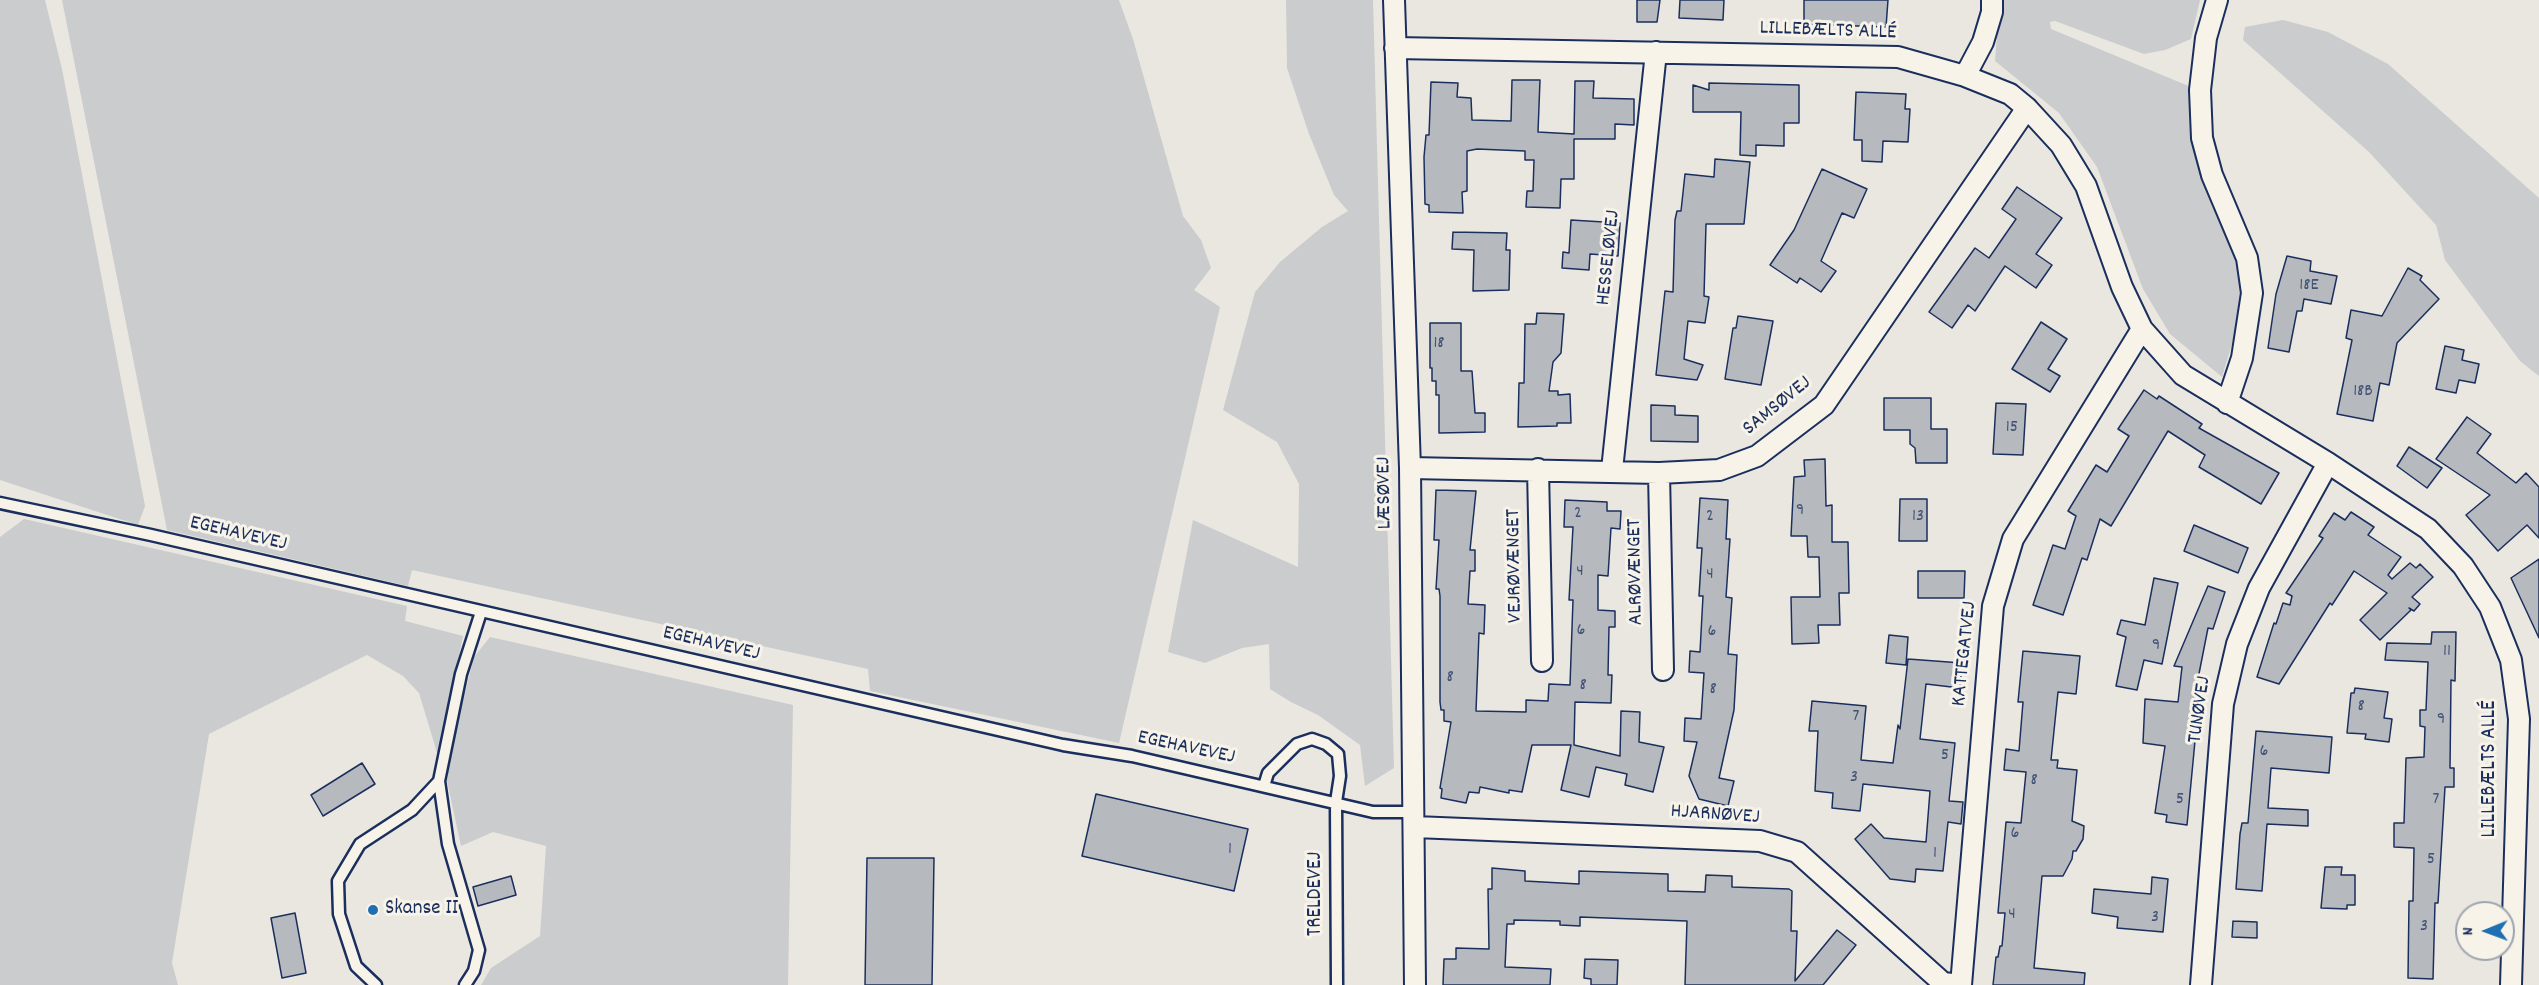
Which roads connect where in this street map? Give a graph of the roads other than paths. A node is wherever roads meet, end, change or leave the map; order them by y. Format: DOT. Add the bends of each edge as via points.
graph roads {
  1 [pos="1394,0"];
  2 [pos="1992,0"];
  3 [pos="2217,0"];
  4 [pos="1395,48"];
  5 [pos="1656,52"];
  6 [pos="1965,76"];
  7 [pos="2027,108"];
  8 [pos="2142,329"];
  9 [pos="2227,403"];
  10 [pos="2328,463"];
  11 [pos="1410,468"];
  12 [pos="1538,469"];
  13 [pos="1612,470"];
  14 [pos="1659,473"];
  15 [pos="0,504"];
  16 [pos="481,612"];
  17 [pos="1542,661"];
  18 [pos="1663,670"];
  19 [pos="439,781"];
  20 [pos="1264,786"];
  21 [pos="1336,802"];
  22 [pos="1415,819"];
  23 [pos="376,985"];
  24 [pos="465,985"];
  25 [pos="1337,985"];
  26 [pos="1415,985"];
  27 [pos="1961,985"];
  28 [pos="2200,985"];
  29 [pos="2511,985"];
  1 -- 4 [label="street, LÆSØVEJ"];
  2 -- 6 [label="street" via="1983,42"];
  3 -- 9 [label="street" via="2206,38 2200,90 2202,138 2212,175 2247,258 2252,292 2242,358"];
  4 -- 5 [label="street, LILLEBÆLTS ALLÉ"];
  4 -- 11 [label="street, LÆSØVEJ"];
  5 -- 6 [label="street, LILLEBÆLTS ALLÉ" via="1898,57"];
  5 -- 13 [label="street, HESSELØVEJ"];
  6 -- 7 [label="street, LILLEBÆLTS ALLÉ" via="2010,94"];
  7 -- 8 [label="street, LILLEBÆLTS ALLÉ" via="2061,145 2086,186 2122,287"];
  7 -- 14 [label="street, SAMSØVEJ" via="1824,405 1757,456 1719,470"];
  8 -- 9 [label="street, LILLEBÆLTS ALLÉ" via="2183,375"];
  8 -- 27 [label="street, KATTEGATVEJ" via="2013,539 1993,606"];
  9 -- 10 [label="street, LILLEBÆLTS ALLÉ"];
  10 -- 28 [label="street, TUNØVEJ" via="2259,588 2237,644 2223,704"];
  10 -- 29 [label="street, LILLEBÆLTS ALLÉ" via="2428,529 2463,566 2490,607 2511,660 2519,718"];
  11 -- 12 [label="street, SAMSØVEJ"];
  11 -- 22 [label="street, LÆSØVEJ"];
  12 -- 13 [label="street, SAMSØVEJ"];
  12 -- 17 [label="street, VEJRØVÆNGET"];
  13 -- 14 [label="street, SAMSØVEJ"];
  14 -- 18 [label="street, ALRØVÆNGET"];
  15 -- 16 [label="lane, EGEHAVEVEJ"];
  16 -- 19 [label="lane" via="461,674"];
  16 -- 20 [label="lane, EGEHAVEVEJ" via="1063,745 1132,756"];
  19 -- 23 [label="lane" via="412,810 360,844 338,881 339,914 356,966"];
  19 -- 24 [label="lane" via="448,844 479,950 474,971"];
  20 -- 21 [label="lane, EGEHAVEVEJ"];
  20 -- 21 [label="lane, TRELDEVEJ" via="1268,773 1282,757 1297,744 1312,739 1338,754"];
  21 -- 22 [label="lane, EGEHAVEVEJ"];
  21 -- 25 [label="lane, TRELDEVEJ"];
  22 -- 26 [label="street, LÆSØVEJ"];
  22 -- 27 [label="street, HJARNØVEJ" via="1760,840 1797,852 1943,983"];
}
